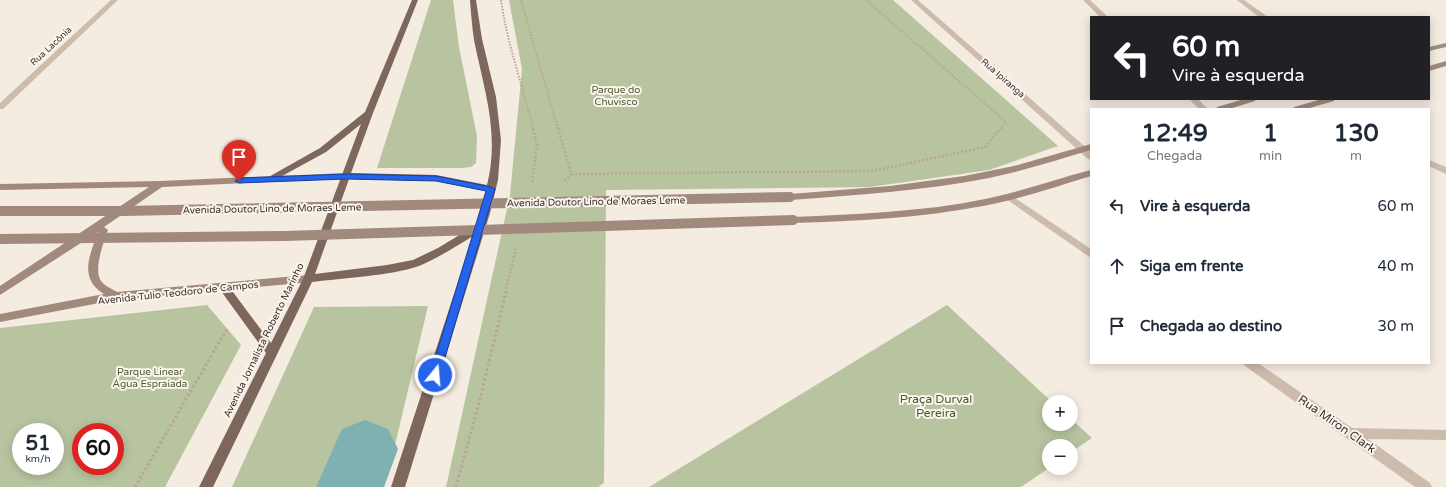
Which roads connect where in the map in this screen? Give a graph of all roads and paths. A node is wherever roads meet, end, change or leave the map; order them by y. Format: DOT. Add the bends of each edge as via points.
graph roads {
  1 [pos="115,0"];
  2 [pos="415,0"];
  3 [pos="473,0"];
  4 [pos="501,0"];
  5 [pos="521,0"];
  6 [pos="866,0"];
  7 [pos="914,0"];
  8 [pos="1086,0"];
  9 [pos="1240,0"];
  10 [pos="1103,16"];
  11 [pos="1263,16"];
  12 [pos="1446,45"];
  13 [pos="1430,49"];
  14 [pos="1446,63"];
  15 [pos="1430,69"];
  16 [pos="1194,100"];
  17 [pos="1249,100"];
  18 [pos="1328,100"];
  19 [pos="0,107"];
  20 [pos="1311,107"];
  21 [pos="1203,108"];
  22 [pos="1223,108"];
  23 [pos="368,113"];
  24 [pos="1087,148"];
  25 [pos="1430,163"];
  26 [pos="1446,171"];
  27 [pos="1090,173"];
  28 [pos="346,176"];
  29 [pos="270,179"];
  30 [pos="160,184"];
  31 [pos="0,187"];
  32 [pos="491,189"];
  33 [pos="530,189"];
  34 [pos="1010,197"];
  35 [pos="0,211"];
  36 [pos="105,222"];
  37 [pos="481,226"];
  38 [pos="0,239"];
  39 [pos="517,245"];
  40 [pos="1090,253"];
  41 [pos="308,279"];
  42 [pos="223,287"];
  43 [pos="0,291"];
  44 [pos="115,296"];
  45 [pos="0,318"];
  46 [pos="230,324"];
  47 [pos="272,353"];
  48 [pos="1250,364"];
  49 [pos="1350,433"];
  50 [pos="1446,435"];
  51 [pos="135,487"];
  52 [pos="206,487"];
  53 [pos="398,487"];
  54 [pos="456,487"];
  55 [pos="1424,487"];
  1 -- 19 [label="street, Rua Lacônia"];
  2 -- 23 [label="main road, Avenida Jornalista Roberto Marinho"];
  3 -- 32 [label="main road" via="478,39 492,97 497,140"];
  4 -- 33 [label="path" via="504,24 526,97 537,145"];
  5 -- 6 [label="path" via="571,174 873,170 985,147 1006,122"];
  7 -- 24 [label="street, Rua Ipiranga"];
  8 -- 10 [label="street"];
  9 -- 11 [label="street"];
  12 -- 13 [label="street"];
  14 -- 15 [label="street"];
  16 -- 21 [label="street"];
  17 -- 22 [label="street"];
  18 -- 20 [label="street"];
  23 -- 28 [label="main road, Avenida Jornalista Roberto Marinho"];
  23 -- 29 [label="main road" via="323,150"];
  24 -- 35 [label="street, Avenida Doutor Lino de Moraes Leme, bridge" via="1036,164 947,182 790,197 124,211"];
  25 -- 26 [label="street"];
  27 -- 34 [label="street"];
  28 -- 29 [label="street"];
  28 -- 32 [label="main road" via="436,178"];
  28 -- 41 [label="main road, Avenida Jornalista Roberto Marinho"];
  29 -- 30 [label="street"];
  30 -- 31 [label="street"];
  30 -- 36 [label="street"];
  32 -- 37 [label="main road"];
  34 -- 38 [label="street, bridge" via="887,216 793,220 284,236"];
  34 -- 40 [label="street"];
  36 -- 43 [label="street"];
  36 -- 44 [label="street" via="93,262 94,275 97,283"];
  37 -- 41 [label="main road" via="442,251 415,263"];
  37 -- 53 [label="main road"];
  39 -- 54 [label="path"];
  41 -- 42 [label="street, Avenida Tulio Teodoro de Campos"];
  41 -- 47 [label="main road, Avenida Jornalista Roberto Marinho"];
  42 -- 44 [label="street, Avenida Tulio Teodoro de Campos"];
  42 -- 47 [label="main road"];
  44 -- 45 [label="street, Avenida Tulio Teodoro de Campos"];
  46 -- 51 [label="path"];
  47 -- 52 [label="main road, Avenida Jornalista Roberto Marinho"];
  48 -- 49 [label="street, Rua Miron Clark"];
  49 -- 50 [label="street"];
  49 -- 55 [label="street, Rua Miron Clark"];
}
